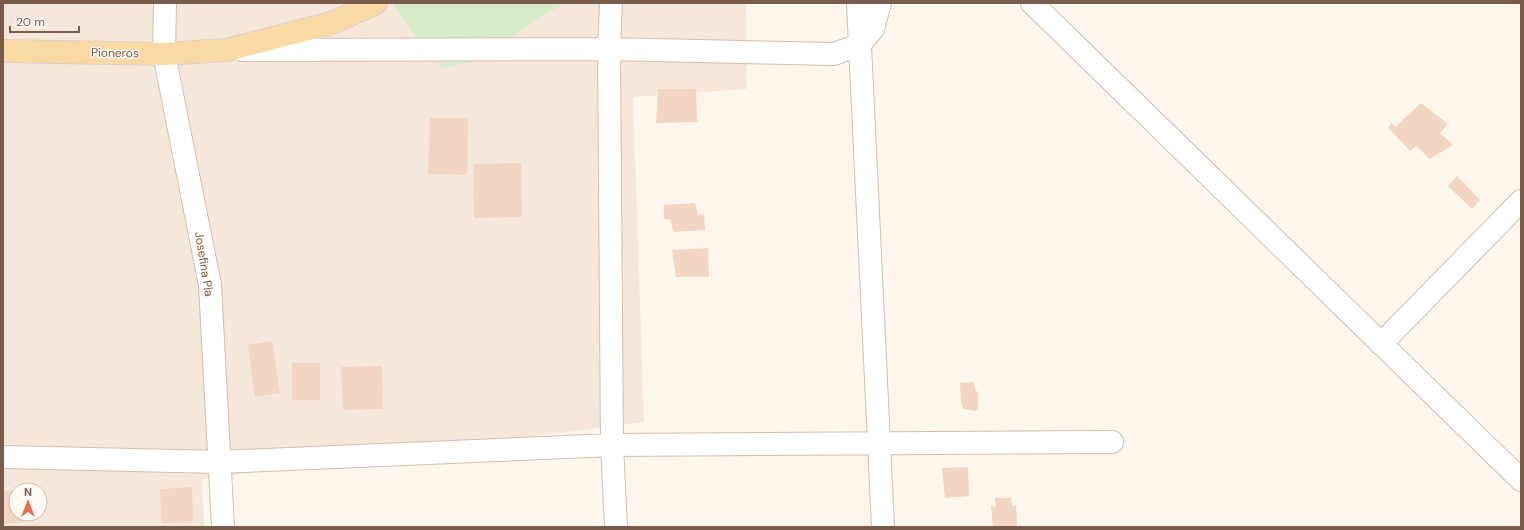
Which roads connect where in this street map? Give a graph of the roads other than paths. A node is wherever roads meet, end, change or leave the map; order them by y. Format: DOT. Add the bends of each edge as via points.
graph roads {
  1 [pos="165,3"];
  2 [pos="376,3"];
  3 [pos="611,3"];
  4 [pos="858,3"];
  5 [pos="880,3"];
  6 [pos="1032,3"];
  7 [pos="859,46"];
  8 [pos="610,48"];
  9 [pos="226,50"];
  10 [pos="3,51"];
  11 [pos="164,54"];
  12 [pos="1521,201"];
  13 [pos="1381,344"];
  14 [pos="1112,442"];
  15 [pos="879,444"];
  16 [pos="612,445"];
  17 [pos="3,457"];
  18 [pos="219,462"];
  19 [pos="1521,480"];
  20 [pos="223,527"];
  21 [pos="616,527"];
  22 [pos="883,527"];
  1 -- 11 [label="street, Josefina Pla"];
  2 -- 9 [label="main road, Pioneros" via="332,23"];
  3 -- 8 [label="street"];
  4 -- 7 [label="street"];
  5 -- 7 [label="street" via="873,29"];
  6 -- 13 [label="street"];
  7 -- 8 [label="street" via="834,54"];
  7 -- 15 [label="street"];
  8 -- 9 [label="street"];
  8 -- 16 [label="street"];
  9 -- 11 [label="main road, Pioneros"];
  10 -- 11 [label="main road, Pioneros"];
  11 -- 18 [label="street, Josefina Pla" via="210,285"];
  12 -- 13 [label="street"];
  13 -- 19 [label="street"];
  14 -- 15 [label="street"];
  15 -- 16 [label="street"];
  15 -- 22 [label="street"];
  16 -- 18 [label="street"];
  16 -- 21 [label="street"];
  17 -- 18 [label="street"];
  18 -- 20 [label="street, Josefina Pla"];
}
